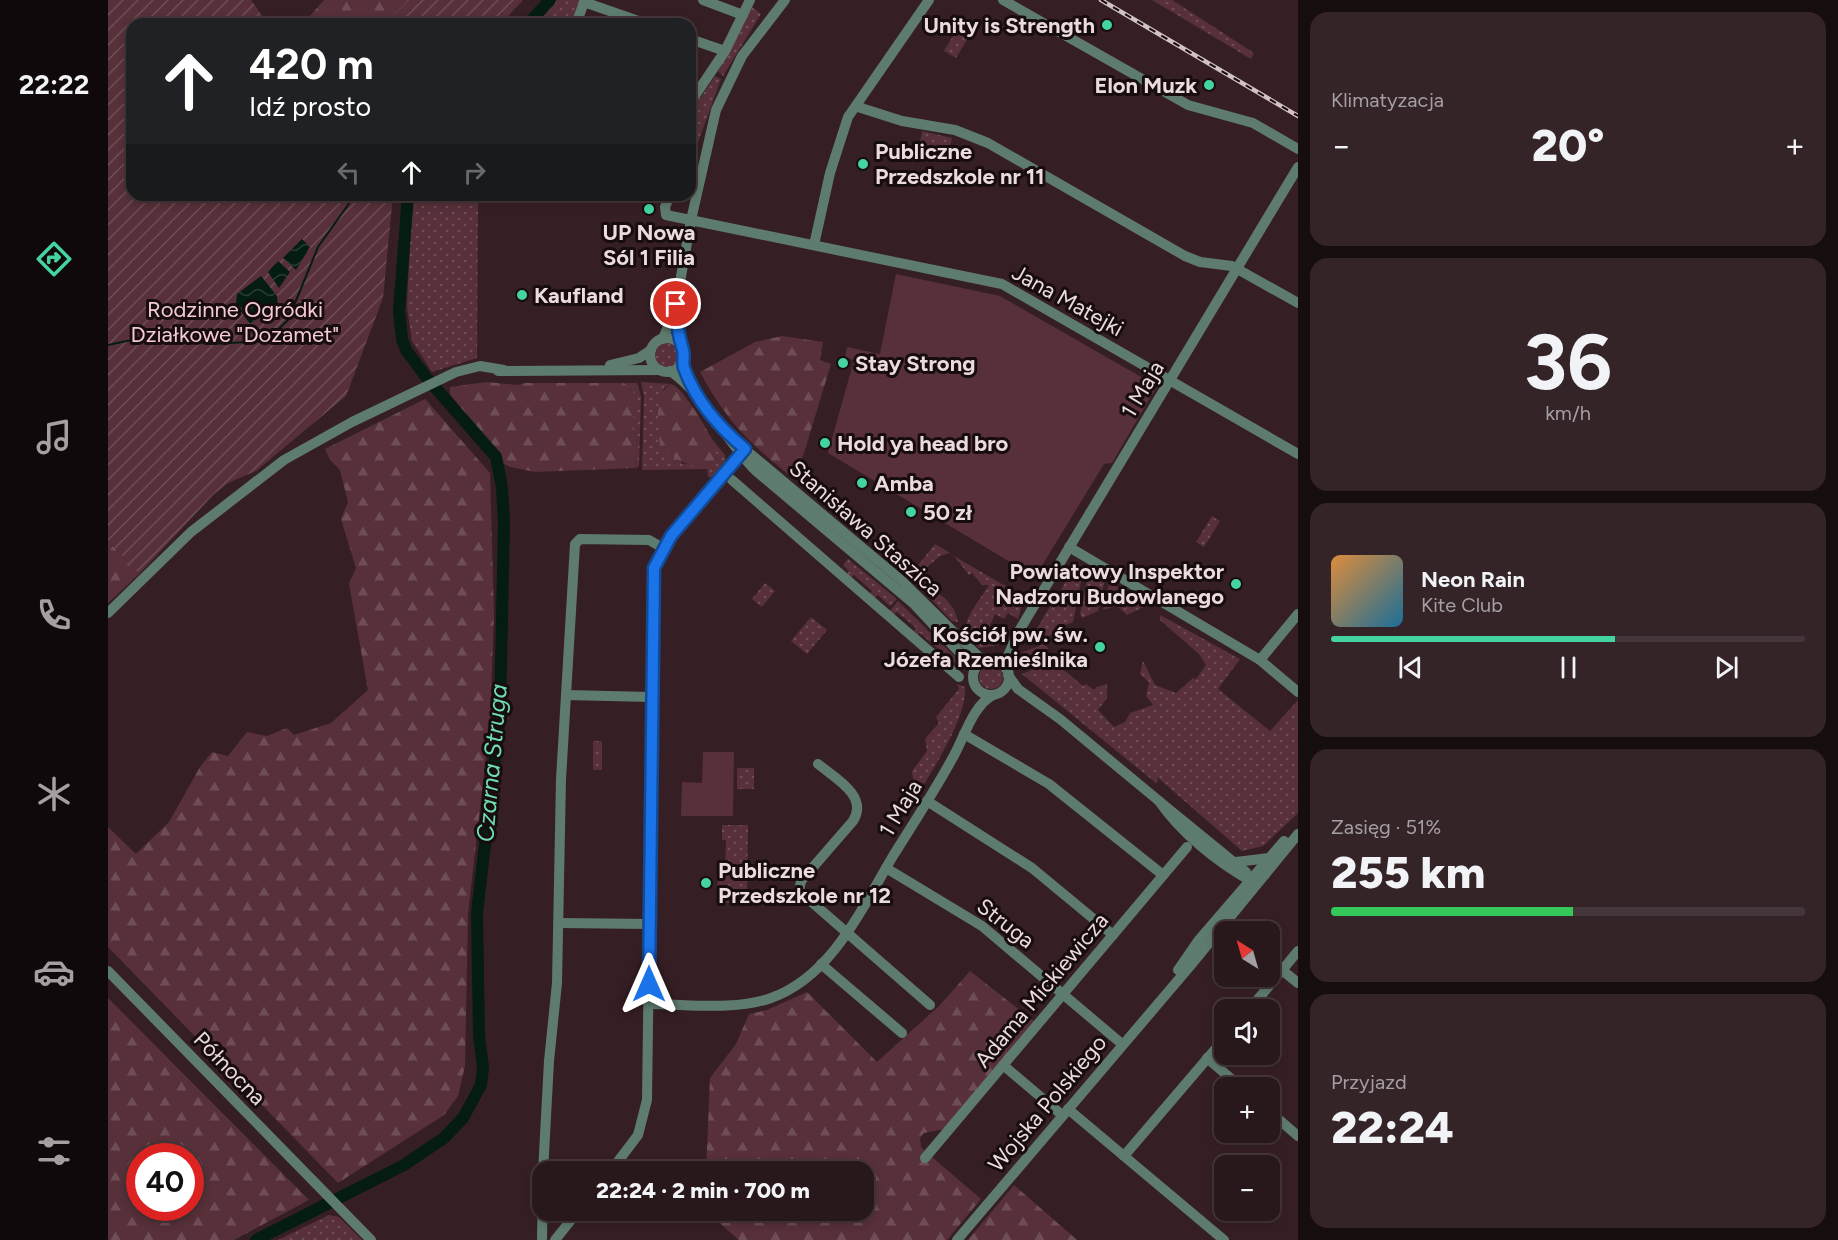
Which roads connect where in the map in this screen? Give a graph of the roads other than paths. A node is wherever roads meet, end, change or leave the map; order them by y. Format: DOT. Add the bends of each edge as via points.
graph roads {
  1 [pos="703,0"];
  2 [pos="750,0"];
  3 [pos="785,0"];
  4 [pos="929,0"];
  5 [pos="1003,0"];
  6 [pos="584,1"];
  7 [pos="743,15"];
  8 [pos="578,18"];
  9 [pos="631,18"];
  10 [pos="696,41"];
  11 [pos="725,51"];
  12 [pos="696,84"];
  13 [pos="858,107"];
  14 [pos="1298,149"];
  15 [pos="1298,167"];
  16 [pos="696,198"];
  17 [pos="668,201"];
  18 [pos="695,201"];
  19 [pos="691,220"];
  20 [pos="814,245"];
  21 [pos="1237,269"];
  22 [pos="1298,303"];
  23 [pos="676,304"];
  24 [pos="663,339"];
  25 [pos="679,343"];
  26 [pos="651,350"];
  27 [pos="682,362"];
  28 [pos="596,369"];
  29 [pos="665,370"];
  30 [pos="1171,381"];
  31 [pos="702,403"];
  32 [pos="742,452"];
  33 [pos="1298,454"];
  34 [pos="732,480"];
  35 [pos="1069,547"];
  36 [pos="663,548"];
  37 [pos="108,612"];
  38 [pos="1298,614"];
  39 [pos="1019,631"];
  40 [pos="1260,660"];
  41 [pos="983,663"];
  42 [pos="1007,672"];
  43 [pos="959,677"];
  44 [pos="976,687"];
  45 [pos="1298,692"];
  46 [pos="997,693"];
  47 [pos="566,695"];
  48 [pos="651,697"];
  49 [pos="1036,704"];
  50 [pos="966,730"];
  51 [pos="818,764"];
  52 [pos="927,801"];
  53 [pos="1298,828"];
  54 [pos="1298,834"];
  55 [pos="1187,847"];
  56 [pos="1269,858"];
  57 [pos="1233,865"];
  58 [pos="886,868"];
  59 [pos="1163,875"];
  60 [pos="1265,875"];
  61 [pos="1250,880"];
  62 [pos="1246,898"];
  63 [pos="1233,899"];
  64 [pos="559,923"];
  65 [pos="649,924"];
  66 [pos="846,934"];
  67 [pos="1113,935"];
  68 [pos="1298,951"];
  69 [pos="821,964"];
  70 [pos="108,970"];
  71 [pos="1282,970"];
  72 [pos="1298,983"];
  73 [pos="1166,991"];
  74 [pos="1063,994"];
  75 [pos="1258,999"];
  76 [pos="649,1004"];
  77 [pos="930,1005"];
  78 [pos="902,1033"];
  79 [pos="1122,1044"];
  80 [pos="1214,1051"];
  81 [pos="1208,1058"];
  82 [pos="1003,1065"];
  83 [pos="1230,1077"];
  84 [pos="1065,1112"];
  85 [pos="1280,1120"];
  86 [pos="1298,1136"];
  87 [pos="1124,1156"];
  88 [pos="925,1158"];
  89 [pos="544,1161"];
  90 [pos="618,1161"];
  91 [pos="542,1221"];
  92 [pos="570,1221"];
  93 [pos="371,1240"];
  94 [pos="542,1240"];
  95 [pos="555,1240"];
  96 [pos="957,1240"];
  97 [pos="1224,1240"];
  1 -- 7 [label="street"];
  2 -- 7 [label="street"];
  3 -- 16 [label="street" via="742,56 723,91"];
  4 -- 13 [label="street"];
  5 -- 14 [label="street" via="1188,105 1253,123"];
  6 -- 8 [label="street"];
  6 -- 9 [label="street"];
  7 -- 11 [label="street"];
  10 -- 11 [label="street"];
  11 -- 12 [label="street"];
  13 -- 20 [label="street" via="848,117 838,143"];
  13 -- 21 [label="street" via="970,136 1185,256"];
  15 -- 21 [label="street, 1 Maja"];
  17 -- 19 [label="street, Jana Matejki" via="666,215"];
  18 -- 19 [label="street"];
  19 -- 20 [label="street, Jana Matejki"];
  19 -- 23 [label="street"];
  20 -- 30 [label="street, Jana Matejki" via="1002,284"];
  21 -- 22 [label="street"];
  21 -- 30 [label="street, 1 Maja"];
  23 -- 24 [label="street"];
  23 -- 25 [label="street"];
  24 -- 25 [label="street"];
  24 -- 26 [label="street"];
  25 -- 27 [label="street" via="684,352"];
  26 -- 28 [label="street" via="639,358"];
  26 -- 29 [label="street" via="653,363"];
  27 -- 29 [label="street"];
  27 -- 31 [label="street, Stanisława Staszica"];
  28 -- 29 [label="street"];
  28 -- 37 [label="street" via="467,368 306,446 191,532"];
  29 -- 31 [label="street, Stanisława Staszica"];
  30 -- 33 [label="street, Jana Matejki"];
  30 -- 35 [label="street, 1 Maja"];
  31 -- 32 [label="street, Stanisława Staszica"];
  32 -- 36 [label="street"];
  32 -- 41 [label="street, Stanisława Staszica" via="902,580"];
  34 -- 43 [label="street"];
  35 -- 39 [label="street, 1 Maja"];
  35 -- 40 [label="street"];
  36 -- 47 [label="street" via="649,540 576,542"];
  36 -- 48 [label="street" via="652,582"];
  38 -- 40 [label="street"];
  39 -- 41 [label="street, 1 Maja" via="999,656"];
  39 -- 42 [label="street, 1 Maja" via="1006,660"];
  40 -- 45 [label="street"];
  41 -- 42 [label="street" via="999,662"];
  41 -- 44 [label="street" via="973,678"];
  42 -- 46 [label="street" via="1007,684"];
  42 -- 49 [label="street" via="1013,684"];
  44 -- 46 [label="street" via="983,694"];
  44 -- 50 [label="street, 1 Maja" via="977,696"];
  46 -- 49 [label="street"];
  46 -- 50 [label="street, 1 Maja" via="985,700"];
  47 -- 48 [label="street"];
  47 -- 64 [label="street"];
  48 -- 65 [label="street"];
  49 -- 57 [label="street" via="1060,719"];
  50 -- 52 [label="street, 1 Maja"];
  50 -- 59 [label="street" via="1056,789"];
  51 -- 66 [label="street" via="855,795 858,811 798,888"];
  52 -- 58 [label="street, 1 Maja"];
  52 -- 67 [label="street" via="1032,868"];
  53 -- 56 [label="street, Wojska Polskiego"];
  54 -- 60 [label="street, Wojska Polskiego"];
  55 -- 59 [label="street, Adama Mickiewicza"];
  56 -- 57 [label="street"];
  56 -- 61 [label="street, Wojska Polskiego"];
  57 -- 61 [label="street"];
  57 -- 63 [label="street"];
  58 -- 66 [label="street, 1 Maja"];
  58 -- 74 [label="street, Struga" via="982,926"];
  59 -- 67 [label="street, Adama Mickiewicza"];
  60 -- 61 [label="street"];
  60 -- 62 [label="street, Wojska Polskiego"];
  61 -- 62 [label="street"];
  61 -- 63 [label="street, Wojska Polskiego"];
  62 -- 73 [label="street, Wojska Polskiego"];
  63 -- 73 [label="street, Wojska Polskiego" via="1198,941"];
  64 -- 65 [label="street"];
  64 -- 89 [label="street"];
  65 -- 76 [label="street"];
  66 -- 69 [label="street, 1 Maja"];
  66 -- 77 [label="street"];
  67 -- 74 [label="street, Adama Mickiewicza"];
  68 -- 71 [label="street"];
  69 -- 76 [label="street, 1 Maja" via="793,987 758,1001 733,1005"];
  69 -- 78 [label="street"];
  70 -- 93 [label="street, Północna"];
  71 -- 72 [label="street"];
  71 -- 75 [label="street"];
  73 -- 79 [label="street, Wojska Polskiego"];
  74 -- 79 [label="street, Struga"];
  74 -- 82 [label="street, Adama Mickiewicza"];
  76 -- 90 [label="street" via="645,1115 634,1140"];
  79 -- 84 [label="street, Wojska Polskiego"];
  80 -- 81 [label="street"];
  81 -- 83 [label="street"];
  81 -- 87 [label="street"];
  82 -- 84 [label="street"];
  82 -- 88 [label="street, Adama Mickiewicza"];
  84 -- 87 [label="street"];
  84 -- 96 [label="street, Wojska Polskiego"];
  85 -- 86 [label="street"];
  87 -- 97 [label="street"];
  91 -- 94 [label="street"];
  92 -- 95 [label="street"];
}
